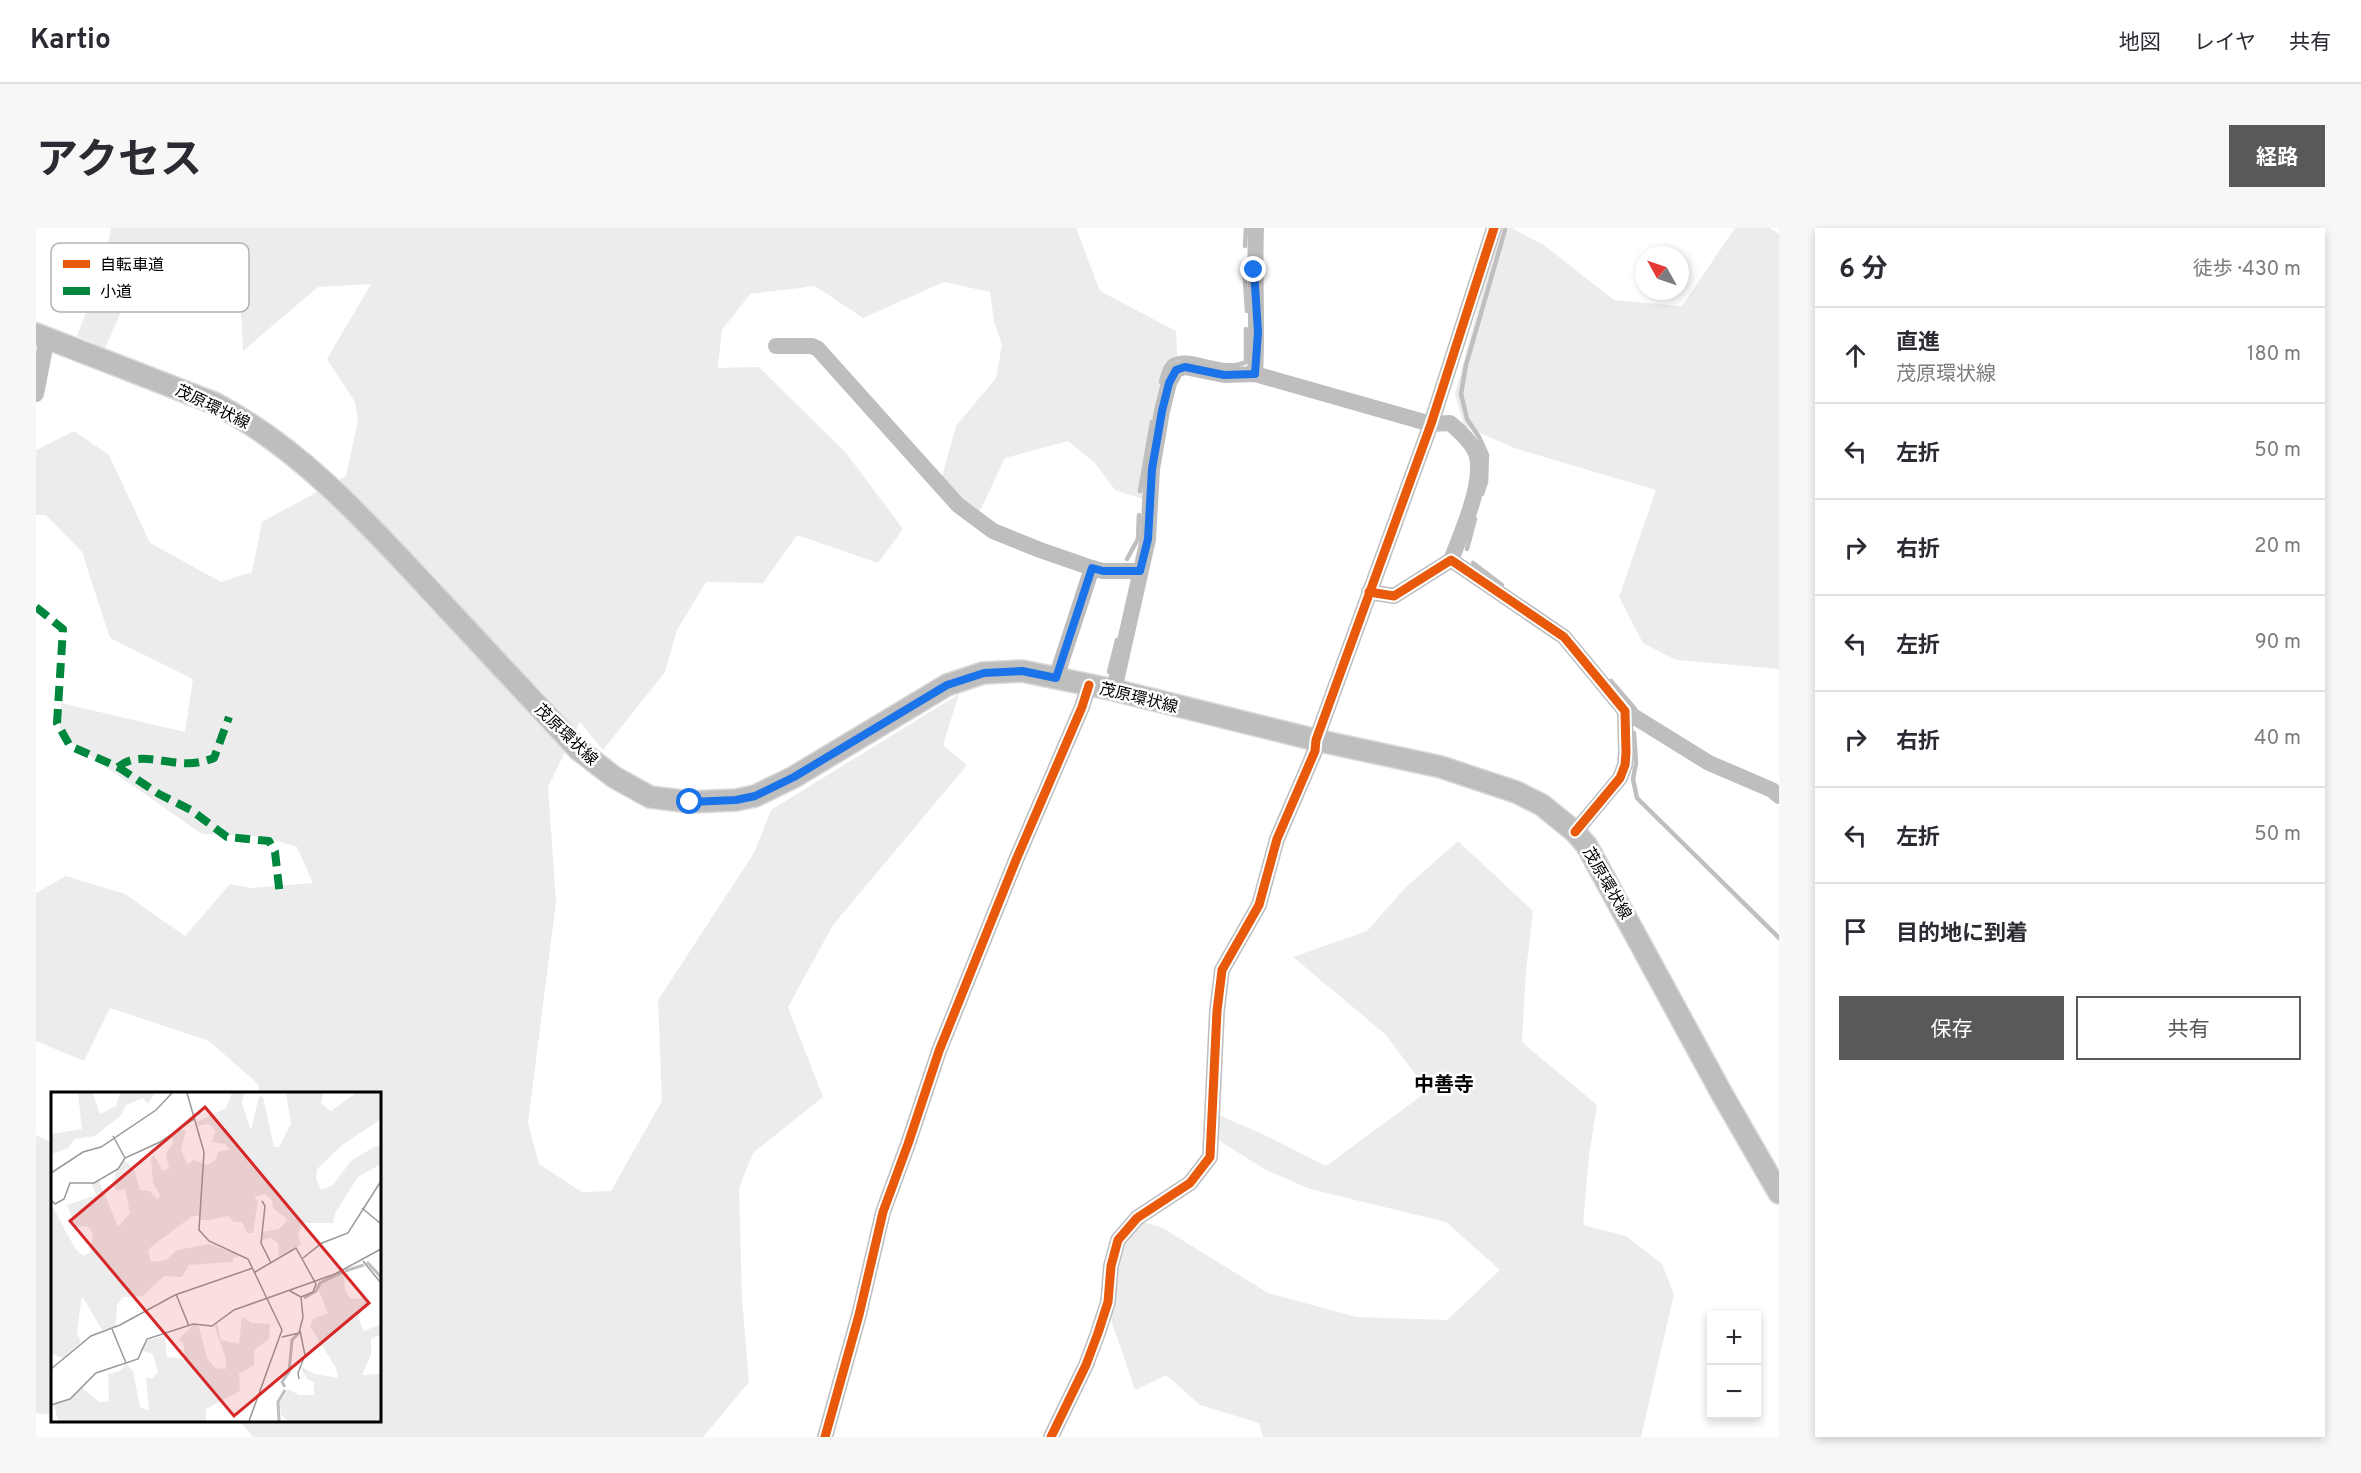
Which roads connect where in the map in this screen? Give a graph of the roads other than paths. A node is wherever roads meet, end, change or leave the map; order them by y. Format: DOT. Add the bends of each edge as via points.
graph roads {
  1 [pos="1256,228"];
  2 [pos="1494,228"];
  3 [pos="41,336"];
  4 [pos="776,346"];
  5 [pos="1255,374"];
  6 [pos="36,394"];
  7 [pos="1431,424"];
  8 [pos="1451,560"];
  9 [pos="1092,568"];
  10 [pos="1140,571"];
  11 [pos="1369,592"];
  12 [pos="1056,678"];
  13 [pos="1089,685"];
  14 [pos="1114,690"];
  15 [pos="1625,711"];
  16 [pos="1316,740"];
  17 [pos="1779,796"];
  18 [pos="1575,832"];
  19 [pos="1779,1193"];
  20 [pos="825,1437"];
  21 [pos="1051,1437"];
  1 -- 5 [label="street"];
  2 -- 7 [label="street"];
  3 -- 6 [label="street"];
  3 -- 12 [label="main road, 茂原環状線" via="214,403 285,447 380,536 579,750 614,777 650,797 690,802 755,796 794,777 947,685 984,673 1022,671"];
  4 -- 9 [label="street" via="819,349 958,505 993,531"];
  5 -- 7 [label="street"];
  5 -- 10 [label="street" via="1224,375 1185,367 1176,370 1160,423 1152,469 1148,539"];
  7 -- 8 [label="street" via="1450,423 1476,452 1474,497"];
  7 -- 11 [label="street"];
  8 -- 11 [label="street" via="1394,596"];
  8 -- 15 [label="street" via="1564,638"];
  9 -- 10 [label="street"];
  9 -- 12 [label="street"];
  10 -- 14 [label="street"];
  11 -- 16 [label="street"];
  12 -- 13 [label="main road, 茂原環状線"];
  13 -- 14 [label="main road, 茂原環状線"];
  13 -- 20 [label="street" via="939,1051 883,1212"];
  14 -- 16 [label="main road, 茂原環状線"];
  15 -- 17 [label="street" via="1709,763"];
  15 -- 18 [label="street" via="1626,753 1620,778"];
  16 -- 18 [label="main road, 茂原環状線" via="1441,767 1516,792 1542,805"];
  16 -- 21 [label="street" via="1315,752 1277,839 1259,905 1222,970 1210,1157 1190,1183 1137,1218 1118,1240 1108,1302 1098,1333"];
  18 -- 19 [label="main road, 茂原環状線" via="1612,888"];
}
